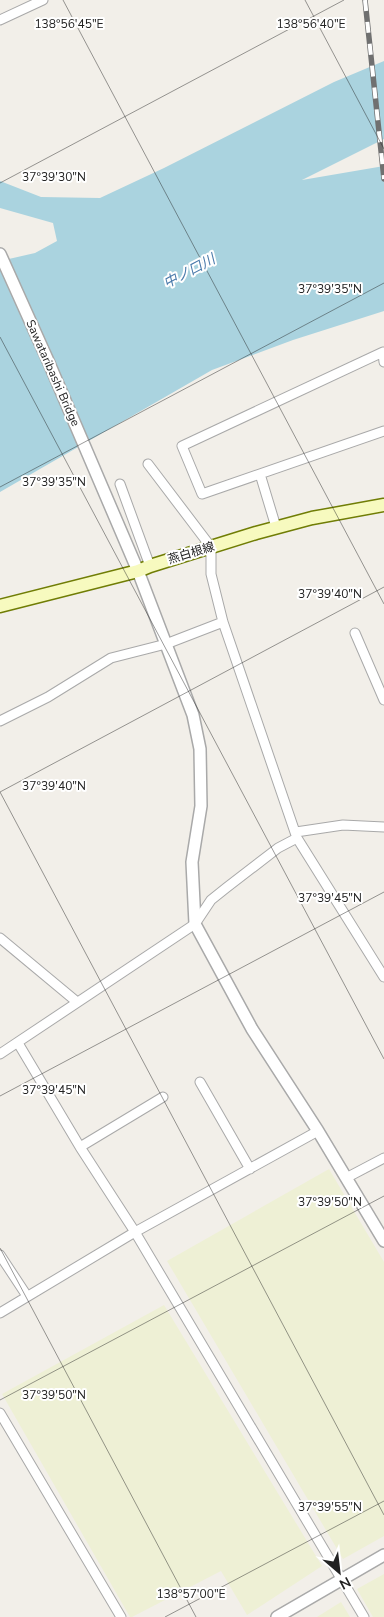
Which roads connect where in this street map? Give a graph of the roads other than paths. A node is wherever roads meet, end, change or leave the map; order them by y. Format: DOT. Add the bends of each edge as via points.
graph roads {
  1 [pos="43,0"];
  2 [pos="0,20"];
  3 [pos="0,254"];
  4 [pos="383,352"];
  5 [pos="384,362"];
  6 [pos="384,431"];
  7 [pos="148,464"];
  8 [pos="260,474"];
  9 [pos="120,484"];
  10 [pos="384,506"];
  11 [pos="276,527"];
  12 [pos="211,547"];
  13 [pos="150,566"];
  14 [pos="138,572"];
  15 [pos="0,606"];
  16 [pos="223,622"];
  17 [pos="355,633"];
  18 [pos="166,644"];
  19 [pos="384,700"];
  20 [pos="0,721"];
  21 [pos="384,827"];
  22 [pos="297,835"];
  23 [pos="194,924"];
  24 [pos="0,938"];
  25 [pos="384,977"];
  26 [pos="77,1002"];
  27 [pos="18,1043"];
  28 [pos="0,1054"];
  29 [pos="200,1082"];
  30 [pos="164,1096"];
  31 [pos="318,1131"];
  32 [pos="80,1147"];
  33 [pos="384,1158"];
  34 [pos="250,1169"];
  35 [pos="346,1178"];
  36 [pos="135,1232"];
  37 [pos="384,1241"];
  38 [pos="0,1255"];
  39 [pos="27,1296"];
  40 [pos="0,1313"];
  41 [pos="0,1413"];
  42 [pos="384,1555"];
  43 [pos="342,1579"];
  44 [pos="121,1617"];
  45 [pos="277,1617"];
  46 [pos="364,1617"];
  1 -- 2 [label="street"];
  3 -- 14 [label="street, Sawataribashi Bridge"];
  4 -- 5 [label="street"];
  4 -- 8 [label="street" via="182,446 202,494"];
  6 -- 8 [label="street"];
  7 -- 12 [label="street"];
  8 -- 11 [label="street"];
  9 -- 13 [label="street"];
  10 -- 11 [label="main road, 燕白根線"];
  11 -- 12 [label="main road, 燕白根線"];
  12 -- 13 [label="main road, 燕白根線"];
  12 -- 16 [label="street" via="211,574"];
  13 -- 14 [label="main road, 燕白根線"];
  14 -- 15 [label="main road, 燕白根線"];
  14 -- 18 [label="street, Sawataribashi Bridge"];
  16 -- 18 [label="street"];
  16 -- 22 [label="street"];
  17 -- 19 [label="street"];
  18 -- 20 [label="street" via="111,658 48,697"];
  18 -- 23 [label="street, Sawataribashi Bridge" via="193,714 200,749 201,806 192,862"];
  21 -- 22 [label="street" via="343,825"];
  22 -- 23 [label="street" via="211,900"];
  22 -- 25 [label="street"];
  23 -- 26 [label="street"];
  23 -- 31 [label="street" via="252,1029"];
  24 -- 26 [label="street"];
  26 -- 27 [label="street"];
  27 -- 28 [label="street"];
  27 -- 32 [label="street"];
  29 -- 34 [label="street"];
  30 -- 32 [label="street"];
  31 -- 34 [label="street"];
  31 -- 35 [label="street"];
  32 -- 36 [label="street"];
  33 -- 35 [label="street"];
  34 -- 36 [label="street"];
  35 -- 37 [label="street"];
  36 -- 39 [label="street"];
  36 -- 43 [label="street"];
  38 -- 39 [label="street"];
  39 -- 40 [label="street"];
  41 -- 44 [label="street"];
  42 -- 43 [label="street"];
  43 -- 45 [label="street"];
  43 -- 46 [label="street"];
}
